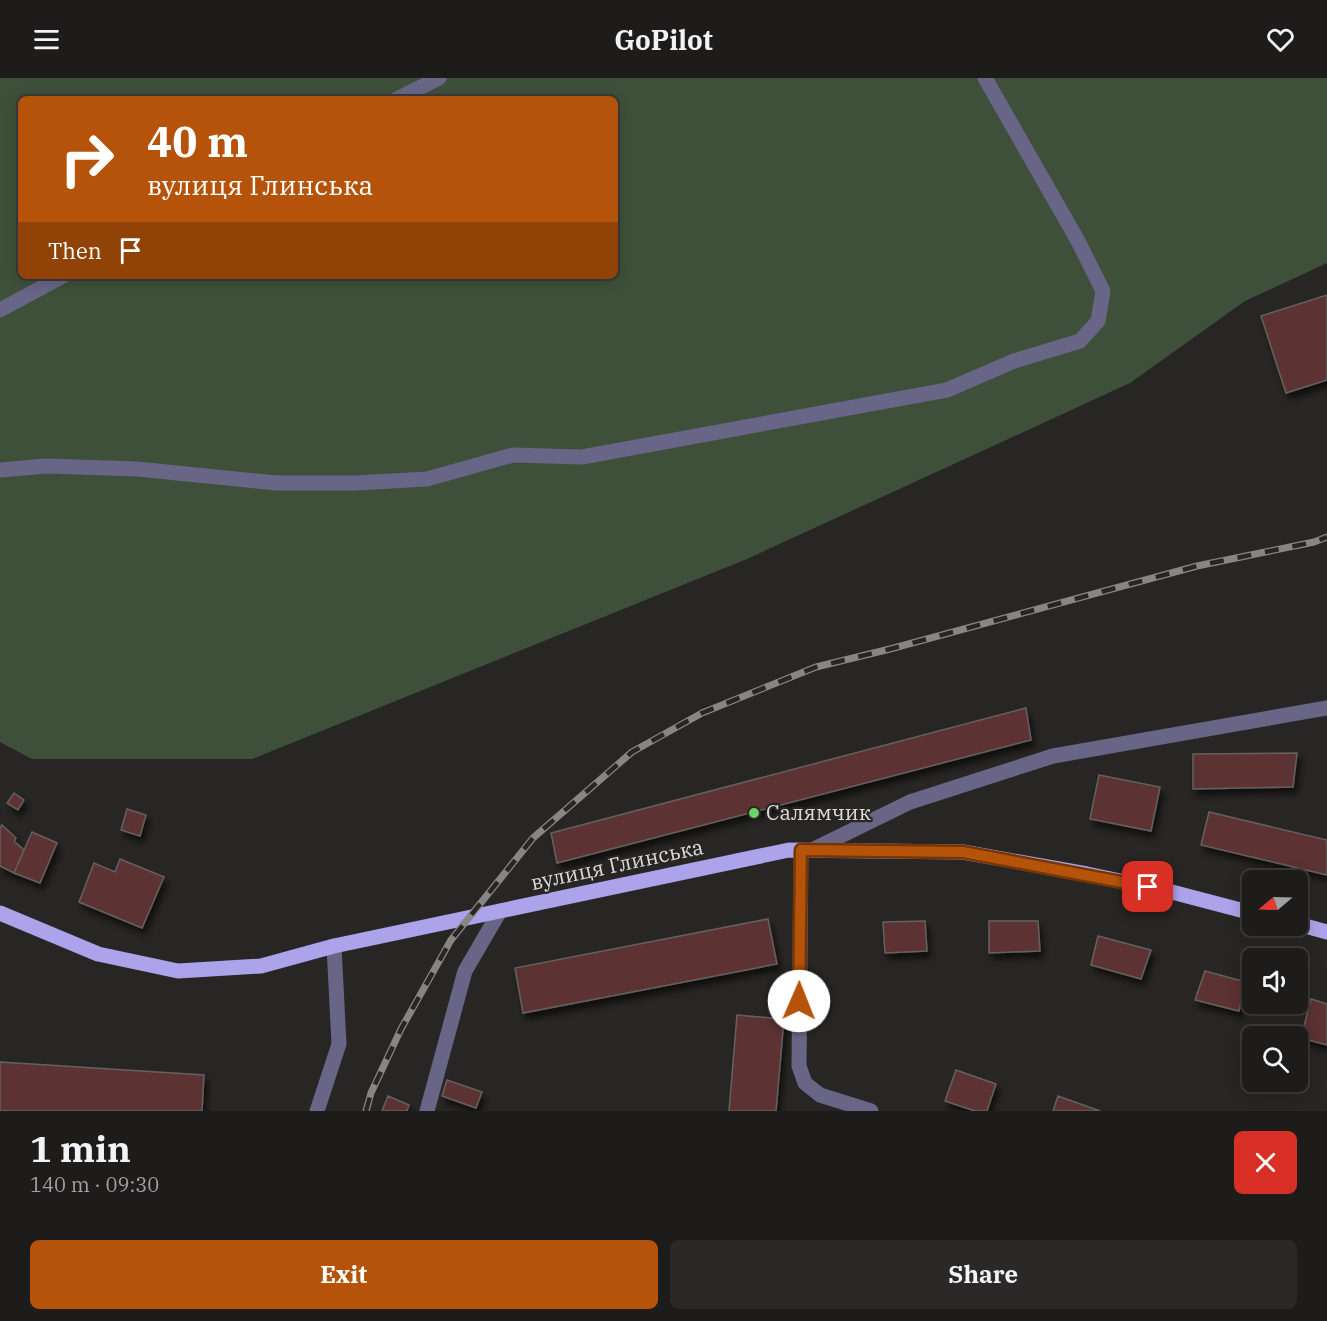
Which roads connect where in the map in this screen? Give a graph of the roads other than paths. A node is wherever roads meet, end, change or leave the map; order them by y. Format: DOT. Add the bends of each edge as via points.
graph roads {
  1 [pos="438,78"];
  2 [pos="985,78"];
  3 [pos="403,96"];
  4 [pos="57,279"];
  5 [pos="0,310"];
  6 [pos="0,470"];
  7 [pos="1327,708"];
  8 [pos="807,850"];
  9 [pos="1242,910"];
  10 [pos="500,911"];
  11 [pos="0,913"];
  12 [pos="1308,927"];
  13 [pos="1327,932"];
  14 [pos="334,946"];
  15 [pos="317,1111"];
  16 [pos="427,1111"];
  17 [pos="871,1111"];
  1 -- 3 [label="street"];
  2 -- 6 [label="street" via="1103,291 1098,321 1080,341 1014,361 948,390 582,458 513,455 427,479 276,483 138,469 46,466"];
  4 -- 5 [label="street"];
  7 -- 8 [label="street" via="1053,756 910,802"];
  8 -- 9 [label="main road, вулиця Глинська" via="963,852 1157,888"];
  8 -- 10 [label="main road, вулиця Глинська" via="789,850"];
  8 -- 17 [label="street" via="799,1066 805,1083 820,1095"];
  10 -- 14 [label="main road, вулиця Глинська"];
  10 -- 16 [label="street" via="465,971"];
  11 -- 14 [label="main road, вулиця Глинська" via="98,954 178,971 261,966"];
  12 -- 13 [label="main road"];
  14 -- 15 [label="street" via="339,1044"];
}
